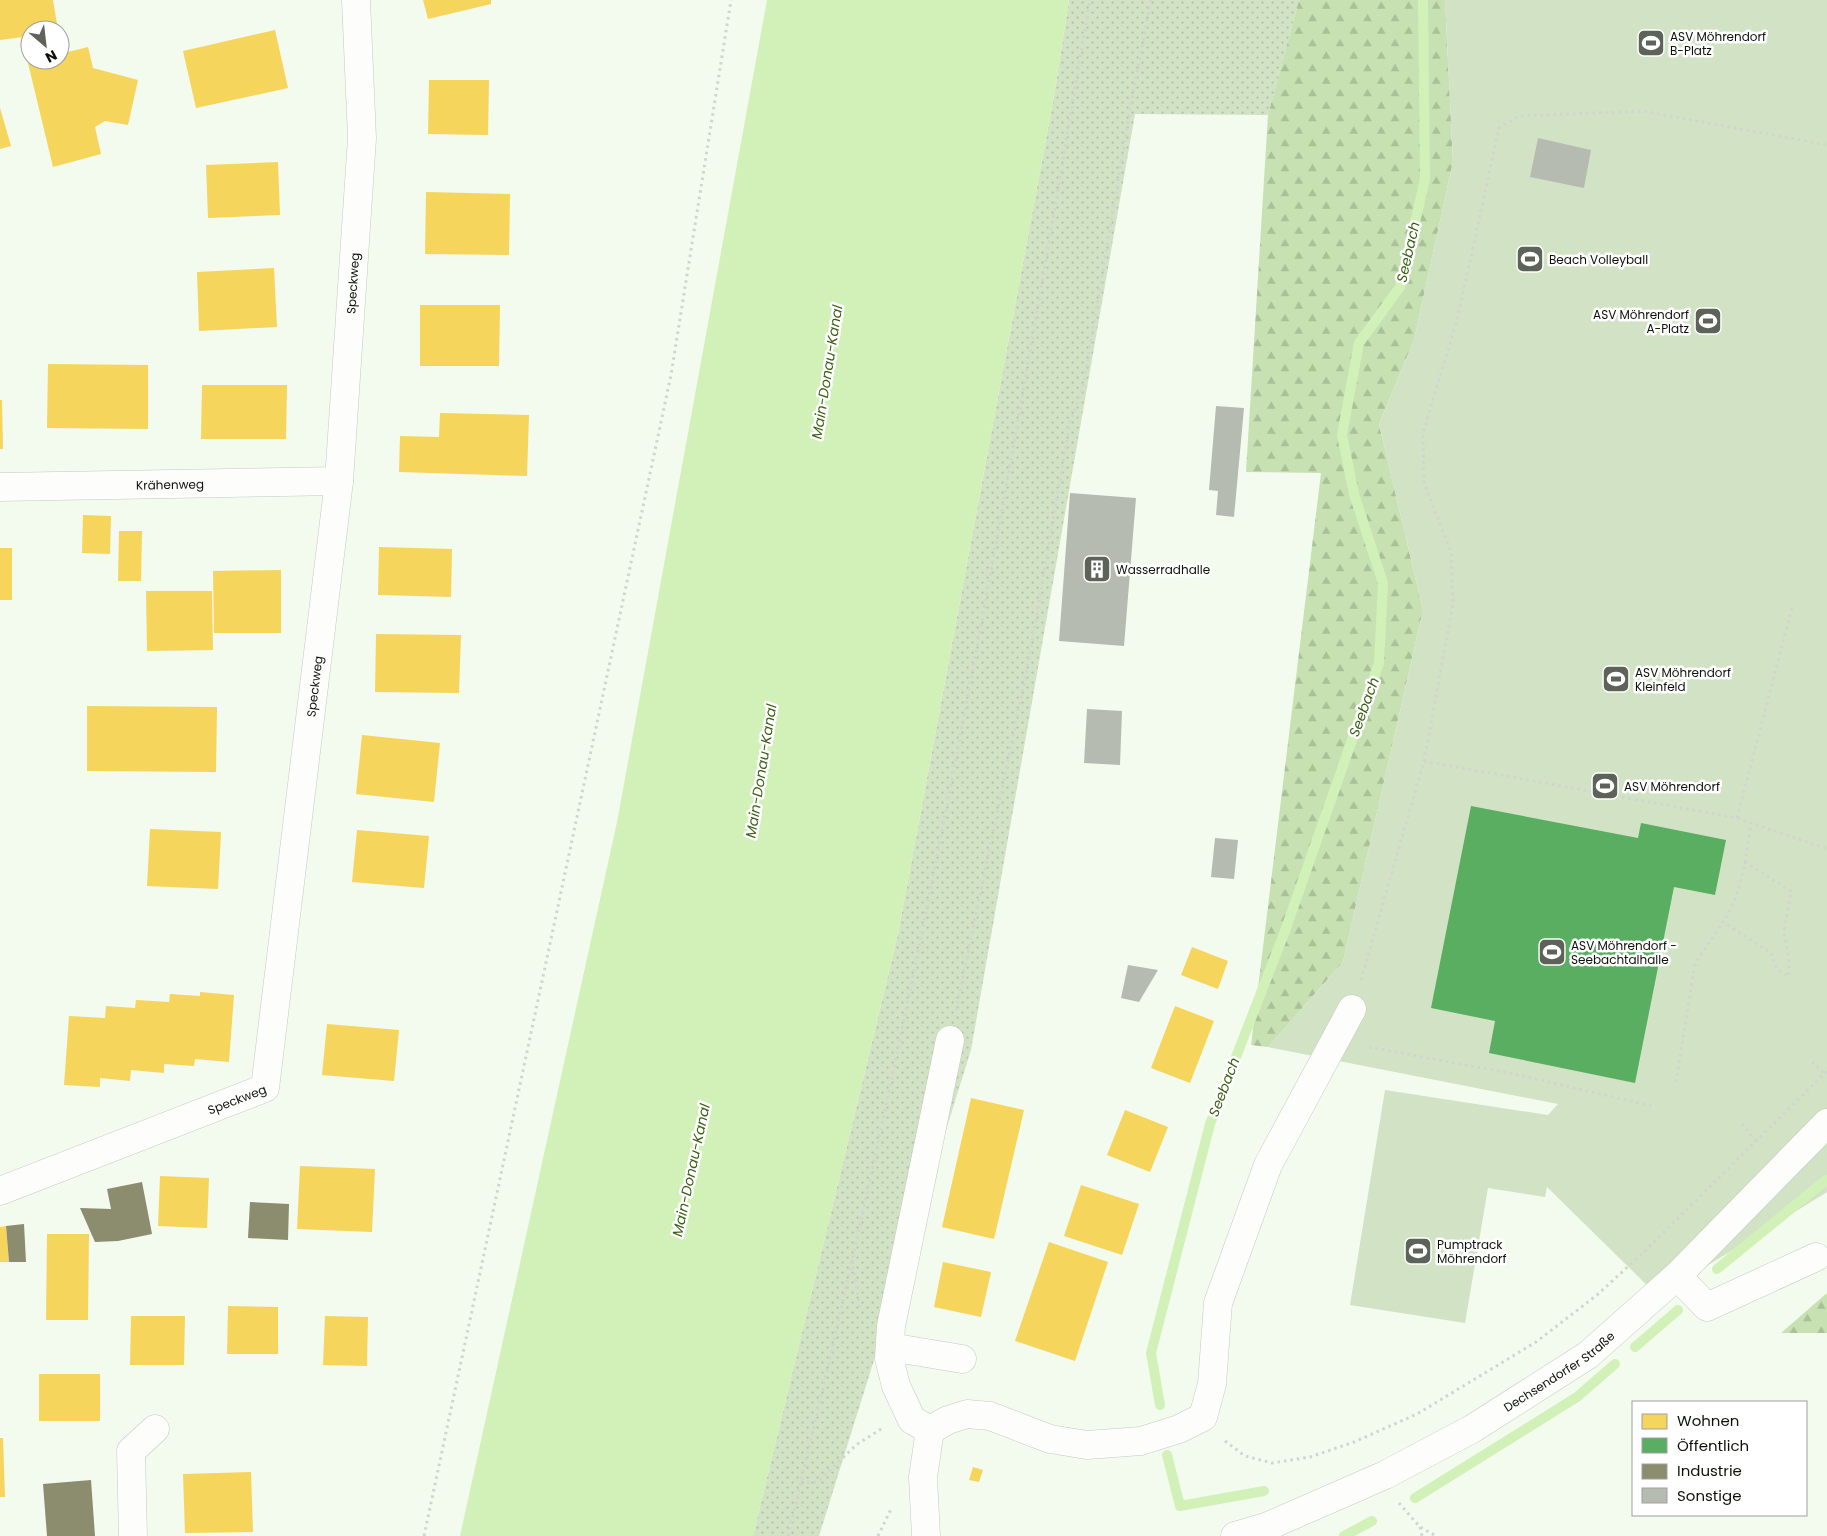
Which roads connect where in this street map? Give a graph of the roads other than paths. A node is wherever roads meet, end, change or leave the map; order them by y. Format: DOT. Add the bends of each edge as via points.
graph roads {
  1 [pos="356,0"];
  2 [pos="339,481"];
  3 [pos="0,488"];
  4 [pos="1352,1009"];
  5 [pos="950,1040"];
  6 [pos="1827,1123"];
  7 [pos="0,1191"];
  8 [pos="1816,1258"];
  9 [pos="1677,1276"];
  10 [pos="890,1347"];
  11 [pos="962,1359"];
  12 [pos="921,1426"];
  13 [pos="155,1429"];
  14 [pos="133,1536"];
  15 [pos="926,1536"];
  16 [pos="1235,1536"];
  1 -- 2 [label="street, Speckweg" via="362,138"];
  2 -- 3 [label="street, Krähenweg"];
  2 -- 7 [label="street, Speckweg" via="264,1088"];
  4 -- 12 [label="street" via="1268,1165 1218,1303 1212,1384 1191,1423 1141,1441 1086,1446 1050,1439 982,1415 968,1414"];
  5 -- 10 [label="street" via="891,1326"];
  6 -- 9 [label="street, Dechsendorfer Straße"];
  8 -- 9 [label="street" via="1706,1307"];
  9 -- 16 [label="street, Dechsendorfer Straße" via="1588,1355 1472,1429 1386,1475 1266,1527"];
  10 -- 11 [label="street"];
  10 -- 12 [label="street" via="889,1358 896,1386"];
  12 -- 15 [label="street"];
  13 -- 14 [label="street" via="131,1450"];
}
